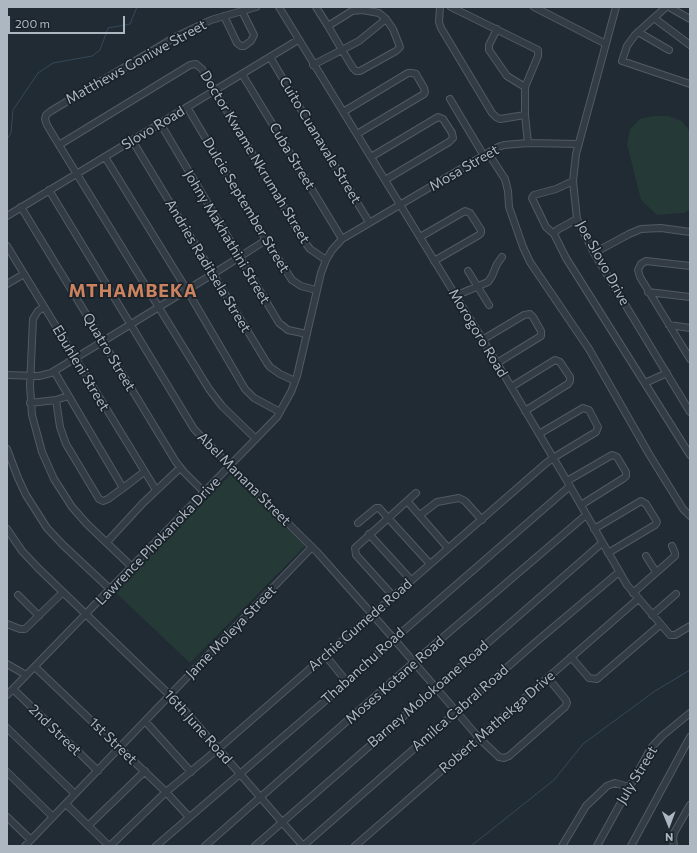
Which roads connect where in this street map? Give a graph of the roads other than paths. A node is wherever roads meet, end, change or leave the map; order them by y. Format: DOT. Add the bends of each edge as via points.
graph roads {
  1 [pos="256,7"];
  2 [pos="279,7"];
  3 [pos="316,7"];
  4 [pos="440,7"];
  5 [pos="451,7"];
  6 [pos="534,7"];
  7 [pos="616,7"];
  8 [pos="667,7"];
  9 [pos="234,10"];
  10 [pos="242,11"];
  11 [pos="224,16"];
  12 [pos="654,18"];
  13 [pos="386,19"];
  14 [pos="690,19"];
  15 [pos="328,26"];
  16 [pos="497,29"];
  17 [pos="638,32"];
  18 [pos="298,40"];
  19 [pos="606,44"];
  20 [pos="690,45"];
  21 [pos="342,50"];
  22 [pos="669,50"];
  23 [pos="270,57"];
  24 [pos="314,65"];
  25 [pos="242,74"];
  26 [pos="690,84"];
  27 [pos="525,87"];
  28 [pos="214,91"];
  29 [pos="450,99"];
  30 [pos="187,107"];
  31 [pos="343,112"];
  32 [pos="525,115"];
  33 [pos="160,123"];
  34 [pos="357,134"];
  35 [pos="132,140"];
  36 [pos="528,143"];
  37 [pos="578,144"];
  38 [pos="59,145"];
  39 [pos="486,155"];
  40 [pos="106,157"];
  41 [pos="371,157"];
  42 [pos="78,174"];
  43 [pos="385,180"];
  44 [pos="573,181"];
  45 [pos="49,190"];
  46 [pos="401,205"];
  47 [pos="21,207"];
  48 [pos="7,216"];
  49 [pos="577,219"];
  50 [pos="369,222"];
  51 [pos="690,232"];
  52 [pos="554,234"];
  53 [pos="342,238"];
  54 [pos="420,238"];
  55 [pos="266,240"];
  56 [pos="7,246"];
  57 [pos="594,253"];
  58 [pos="502,257"];
  59 [pos="239,258"];
  60 [pos="326,260"];
  61 [pos="434,261"];
  62 [pos="690,266"];
  63 [pos="468,271"];
  64 [pos="24,274"];
  65 [pos="213,274"];
  66 [pos="7,284"];
  67 [pos="478,287"];
  68 [pos="187,290"];
  69 [pos="316,290"];
  70 [pos="648,292"];
  71 [pos="455,296"];
  72 [pos="690,297"];
  73 [pos="489,305"];
  74 [pos="44,307"];
  75 [pos="159,307"];
  76 [pos="131,325"];
  77 [pos="669,325"];
  78 [pos="690,328"];
  79 [pos="307,334"];
  80 [pos="482,340"];
  81 [pos="102,341"];
  82 [pos="75,358"];
  83 [pos="690,360"];
  84 [pos="496,364"];
  85 [pos="54,371"];
  86 [pos="667,373"];
  87 [pos="7,375"];
  88 [pos="30,376"];
  89 [pos="295,381"];
  90 [pos="645,383"];
  91 [pos="511,387"];
  92 [pos="68,396"];
  93 [pos="56,400"];
  94 [pos="30,403"];
  95 [pos="525,411"];
  96 [pos="280,412"];
  97 [pos="690,412"];
  98 [pos="539,434"];
  99 [pos="256,439"];
  100 [pos="7,449"];
  101 [pos="690,456"];
  102 [pos="553,458"];
  103 [pos="230,466"];
  104 [pos="180,468"];
  105 [pos="144,472"];
  106 [pos="569,484"];
  107 [pos="123,488"];
  108 [pos="156,490"];
  109 [pos="204,492"];
  110 [pos="416,493"];
  111 [pos="407,501"];
  112 [pos="581,505"];
  113 [pos="690,514"];
  114 [pos="420,515"];
  115 [pos="586,515"];
  116 [pos="389,518"];
  117 [pos="482,520"];
  118 [pos="358,523"];
  119 [pos="7,529"];
  120 [pos="594,529"];
  121 [pos="369,534"];
  122 [pos="107,542"];
  123 [pos="602,543"];
  124 [pos="672,546"];
  125 [pos="312,547"];
  126 [pos="448,548"];
  127 [pos="608,553"];
  128 [pos="646,556"];
  129 [pos="430,564"];
  130 [pos="132,567"];
  131 [pos="619,572"];
  132 [pos="656,572"];
  133 [pos="411,580"];
  134 [pos="111,590"];
  135 [pos="62,593"];
  136 [pos="633,593"];
  137 [pos="676,594"];
  138 [pos="18,595"];
  139 [pos="393,596"];
  140 [pos="638,599"];
  141 [pos="372,614"];
  142 [pos="652,614"];
  143 [pos="85,615"];
  144 [pos="39,616"];
  145 [pos="7,624"];
  146 [pos="660,625"];
  147 [pos="690,626"];
  148 [pos="394,639"];
  149 [pos="325,655"];
  150 [pos="571,657"];
  151 [pos="414,662"];
  152 [pos="7,664"];
  153 [pos="35,667"];
  154 [pos="26,675"];
  155 [pos="548,678"];
  156 [pos="347,682"];
  157 [pos="436,687"];
  158 [pos="13,689"];
  159 [pos="7,695"];
  160 [pos="170,695"];
  161 [pos="457,711"];
  162 [pos="690,713"];
  163 [pos="146,721"];
  164 [pos="7,728"];
  165 [pos="690,737"];
  166 [pos="479,738"];
  167 [pos="120,748"];
  168 [pos="218,749"];
  169 [pos="98,771"];
  170 [pos="145,771"];
  171 [pos="7,772"];
  172 [pos="191,772"];
  173 [pos="239,774"];
  174 [pos="629,787"];
  175 [pos="166,792"];
  176 [pos="75,794"];
  177 [pos="261,798"];
  178 [pos="66,804"];
  179 [pos="690,805"];
  180 [pos="687,816"];
  181 [pos="7,817"];
  182 [pos="53,817"];
  183 [pos="189,817"];
  184 [pos="282,822"];
  185 [pos="89,825"];
  186 [pos="31,840"];
  187 [pos="25,846"];
  188 [pos="109,846"];
  189 [pos="156,846"];
  190 [pos="205,846"];
  191 [pos="255,846"];
  192 [pos="303,846"];
  193 [pos="355,846"];
  194 [pos="562,846"];
  195 [pos="597,846"];
  196 [pos="631,846"];
  197 [pos="674,846"];
  1 -- 10 [label="street, Matthews Goniwe Street"];
  2 -- 18 [label="street, Morogoro Road"];
  3 -- 15 [label="street"];
  4 -- 32 [label="street" via="441,28 492,113 500,119"];
  5 -- 16 [label="street"];
  6 -- 19 [label="street"];
  7 -- 19 [label="street, Joe Slovo Drive"];
  8 -- 12 [label="street"];
  8 -- 14 [label="street"];
  9 -- 10 [label="street, Matthews Goniwe Street"];
  9 -- 11 [label="street, Matthews Goniwe Street"];
  10 -- 11 [label="street" via="254,35 253,40 244,46 237,43"];
  11 -- 38 [label="street, Matthews Goniwe Street" via="167,42 51,111 45,119"];
  12 -- 17 [label="street"];
  12 -- 20 [label="street"];
  13 -- 15 [label="street" via="379,13 358,10 348,13"];
  13 -- 21 [label="street" via="363,38"];
  13 -- 21 [label="street" via="400,45 399,49 358,72 352,68"];
  15 -- 21 [label="street"];
  16 -- 27 [label="street" via="489,50 507,76"];
  16 -- 27 [label="street" via="538,50"];
  17 -- 22 [label="street"];
  17 -- 26 [label="street" via="627,46 622,61"];
  18 -- 23 [label="street, Slovo Road"];
  18 -- 24 [label="street, Morogoro Road"];
  19 -- 37 [label="street, Joe Slovo Drive"];
  21 -- 24 [label="street"];
  23 -- 25 [label="street, Slovo Road"];
  23 -- 50 [label="street, Cuito Cuanavale Street"];
  24 -- 31 [label="street, Morogoro Road"];
  25 -- 28 [label="street, Slovo Road"];
  25 -- 53 [label="street, Cuba Street"];
  27 -- 32 [label="street"];
  28 -- 30 [label="street, Slovo Road"];
  28 -- 38 [label="street, Doctor Kwame Nkrumah Street" via="199,66 193,64"];
  28 -- 60 [label="street, Doctor Kwame Nkrumah Street" via="304,241"];
  29 -- 39 [label="street"];
  30 -- 33 [label="street, Slovo Road"];
  30 -- 55 [label="street, Dulcie September Street"];
  31 -- 34 [label="street, Morogoro Road"];
  31 -- 34 [label="street" via="410,73 416,74 424,88 424,94"];
  32 -- 36 [label="street"];
  33 -- 35 [label="street, Slovo Road"];
  33 -- 59 [label="street, Johny Makhathini Street"];
  34 -- 41 [label="street, Morogoro Road"];
  35 -- 40 [label="street, Slovo Road"];
  35 -- 65 [label="street, Andries Raditsela Street"];
  36 -- 37 [label="street, Mosa Street"];
  36 -- 39 [label="street, Mosa Street" via="504,146"];
  37 -- 44 [label="street, Joe Slovo Drive"];
  38 -- 42 [label="street"];
  39 -- 46 [label="street, Mosa Street"];
  39 -- 113 [label="street" via="505,179 511,214 530,262 589,349 683,509"];
  40 -- 42 [label="street, Slovo Road"];
  40 -- 68 [label="street"];
  41 -- 43 [label="street, Morogoro Road"];
  41 -- 43 [label="street" via="438,117 443,119 452,133 453,138 449,142"];
  42 -- 45 [label="street, Slovo Road"];
  42 -- 75 [label="street"];
  43 -- 46 [label="street, Morogoro Road"];
  44 -- 49 [label="street, Joe Slovo Drive"];
  44 -- 52 [label="street" via="532,196 544,223"];
  45 -- 47 [label="street, Slovo Road"];
  45 -- 76 [label="street, Abel Manana Street"];
  46 -- 50 [label="street, Lawrence Phokanoka Drive"];
  46 -- 54 [label="street, Morogoro Road"];
  47 -- 48 [label="street, Slovo Road"];
  47 -- 81 [label="street, Quatro Street"];
  49 -- 52 [label="street"];
  49 -- 57 [label="street, Joe Slovo Drive"];
  50 -- 53 [label="street, Lawrence Phokanoka Drive"];
  51 -- 57 [label="street" via="646,228"];
  52 -- 90 [label="street" via="570,265"];
  53 -- 60 [label="street, Lawrence Phokanoka Drive"];
  54 -- 61 [label="street, Morogoro Road"];
  54 -- 61 [label="street" via="466,211 481,230 479,235"];
  55 -- 59 [label="street"];
  55 -- 69 [label="street, Dulcie September Street" via="292,280 301,286"];
  56 -- 64 [label="street, Ebuhleni Street"];
  57 -- 86 [label="street, Joe Slovo Drive"];
  58 -- 67 [label="street" via="496,264 490,280"];
  59 -- 65 [label="street"];
  59 -- 79 [label="street, Johny Makhathini Street" via="282,326"];
  60 -- 69 [label="street, Lawrence Phokanoka Drive"];
  61 -- 71 [label="street, Morogoro Road"];
  62 -- 70 [label="street" via="644,262 638,273"];
  63 -- 67 [label="street"];
  64 -- 66 [label="street"];
  64 -- 74 [label="street, Ebuhleni Street"];
  65 -- 68 [label="street"];
  65 -- 89 [label="street, Andries Raditsela Street" via="267,363 280,374"];
  67 -- 71 [label="street"];
  67 -- 73 [label="street"];
  68 -- 75 [label="street"];
  68 -- 96 [label="street" via="245,389 254,398"];
  69 -- 79 [label="street, Lawrence Phokanoka Drive"];
  70 -- 72 [label="street"];
  70 -- 77 [label="street"];
  71 -- 80 [label="street, Morogoro Road"];
  74 -- 82 [label="street, Ebuhleni Street"];
  74 -- 88 [label="street" via="33,319"];
  75 -- 76 [label="street"];
  75 -- 99 [label="street" via="213,396"];
  76 -- 81 [label="street"];
  76 -- 103 [label="street, Abel Manana Street" via="189,423"];
  77 -- 78 [label="street"];
  77 -- 83 [label="street"];
  79 -- 89 [label="street, Lawrence Phokanoka Drive"];
  80 -- 84 [label="street, Morogoro Road"];
  80 -- 84 [label="street" via="524,315 530,314 533,317 541,331 540,336"];
  81 -- 82 [label="street"];
  81 -- 104 [label="street, Quatro Street"];
  82 -- 85 [label="street"];
  82 -- 105 [label="street, Ebuhleni Street"];
  84 -- 91 [label="street, Morogoro Road"];
  85 -- 88 [label="street" via="45,375"];
  85 -- 92 [label="street"];
  86 -- 90 [label="street"];
  86 -- 97 [label="street, Joe Slovo Drive"];
  87 -- 88 [label="street"];
  88 -- 94 [label="street"];
  89 -- 96 [label="street, Lawrence Phokanoka Drive"];
  90 -- 101 [label="street"];
  91 -- 95 [label="street, Morogoro Road"];
  91 -- 95 [label="street" via="556,360 570,377 568,384"];
  92 -- 93 [label="street"];
  92 -- 107 [label="street"];
  93 -- 94 [label="street"];
  93 -- 107 [label="street" via="60,427 66,444 97,496 101,500 106,500"];
  94 -- 122 [label="street" via="42,452 54,479 72,508"];
  95 -- 98 [label="street, Morogoro Road"];
  96 -- 99 [label="street, Lawrence Phokanoka Drive"];
  98 -- 102 [label="street, Morogoro Road"];
  98 -- 102 [label="street, Archie Gumede Road" via="585,408 598,424 598,430"];
  99 -- 103 [label="street, Lawrence Phokanoka Drive"];
  100 -- 134 [label="street" via="26,495 48,528"];
  102 -- 106 [label="street, Morogoro Road"];
  102 -- 117 [label="street, Archie Gumede Road"];
  103 -- 109 [label="street, Lawrence Phokanoka Drive"];
  103 -- 125 [label="street, Abel Manana Street"];
  104 -- 108 [label="street"];
  104 -- 109 [label="street, Quatro Street"];
  105 -- 107 [label="street"];
  105 -- 108 [label="street, Ebuhleni Street"];
  106 -- 112 [label="street, Morogoro Road"];
  106 -- 112 [label="street, Thabanchu Road" via="612,455 617,456 626,472 624,478"];
  106 -- 148 [label="street, Thabanchu Road"];
  108 -- 122 [label="street"];
  109 -- 130 [label="street, Lawrence Phokanoka Drive"];
  110 -- 111 [label="street"];
  111 -- 114 [label="street"];
  111 -- 116 [label="street"];
  112 -- 115 [label="street, Morogoro Road"];
  114 -- 117 [label="street" via="437,502 459,498 464,500"];
  114 -- 126 [label="street"];
  115 -- 120 [label="street, Morogoro Road"];
  115 -- 151 [label="street, Moses Kotane Road"];
  116 -- 118 [label="street" via="378,508"];
  116 -- 121 [label="street"];
  116 -- 129 [label="street"];
  117 -- 126 [label="street, Archie Gumede Road"];
  119 -- 135 [label="street, 16th June Road" via="27,556"];
  120 -- 123 [label="street, Morogoro Road"];
  120 -- 127 [label="street" via="641,501 646,504 657,521 655,525"];
  121 -- 133 [label="street"];
  121 -- 139 [label="street" via="355,548 356,555"];
  122 -- 130 [label="street"];
  123 -- 127 [label="street, Morogoro Road"];
  123 -- 157 [label="street, Barney Molokoane Road"];
  124 -- 132 [label="street" via="675,556"];
  125 -- 141 [label="street, Abel Manana Street"];
  125 -- 160 [label="street, Jame Moleya Street"];
  126 -- 129 [label="street, Archie Gumede Road"];
  127 -- 131 [label="street, Morogoro Road"];
  128 -- 132 [label="street"];
  129 -- 133 [label="street, Archie Gumede Road"];
  130 -- 134 [label="street, Lawrence Phokanoka Drive"];
  131 -- 136 [label="street, Morogoro Road"];
  131 -- 161 [label="street, Amilca Cabral Road"];
  132 -- 136 [label="street"];
  133 -- 139 [label="street, Archie Gumede Road"];
  134 -- 143 [label="street, Lawrence Phokanoka Drive"];
  135 -- 143 [label="street, 16th June Road"];
  135 -- 144 [label="street"];
  136 -- 140 [label="street, Morogoro Road"];
  137 -- 142 [label="street"];
  138 -- 144 [label="street"];
  139 -- 141 [label="street, Archie Gumede Road"];
  140 -- 142 [label="street, Morogoro Road"];
  140 -- 150 [label="street, Robert Mathekga Drive"];
  141 -- 148 [label="street, Abel Manana Street"];
  141 -- 149 [label="street, Archie Gumede Road"];
  142 -- 146 [label="street, Morogoro Road"];
  143 -- 153 [label="street, Lawrence Phokanoka Drive"];
  143 -- 160 [label="street, 16th June Road"];
  144 -- 145 [label="street" via="25,629"];
  146 -- 147 [label="street, Morogoro Road" via="672,636"];
  146 -- 150 [label="street" via="596,679 589,678"];
  148 -- 151 [label="street, Abel Manana Street"];
  148 -- 156 [label="street, Thabanchu Road"];
  149 -- 156 [label="street"];
  149 -- 168 [label="street, Archie Gumede Road"];
  150 -- 155 [label="street, Robert Mathekga Drive"];
  151 -- 157 [label="street, Abel Manana Street"];
  151 -- 177 [label="street, Moses Kotane Road"];
  152 -- 154 [label="street"];
  153 -- 154 [label="street, Lawrence Phokanoka Drive"];
  153 -- 167 [label="street, 1st Street"];
  154 -- 158 [label="street, Lawrence Phokanoka Drive"];
  155 -- 166 [label="street, Robert Mathekga Drive"];
  155 -- 166 [label="street, Abel Manana Street" via="566,700 564,709 506,758 499,757"];
  156 -- 173 [label="street, Thabanchu Road"];
  157 -- 161 [label="street, Abel Manana Street"];
  157 -- 184 [label="street, Barney Molokoane Road"];
  158 -- 159 [label="street, Lawrence Phokanoka Drive"];
  158 -- 169 [label="street, 2nd Street"];
  160 -- 163 [label="street, Jame Moleya Street"];
  160 -- 168 [label="street, 16th June Road"];
  161 -- 166 [label="street, Abel Manana Street"];
  161 -- 192 [label="street, Amilca Cabral Road"];
  162 -- 174 [label="street, July Street" via="654,745"];
  163 -- 167 [label="street, Jame Moleya Street"];
  163 -- 172 [label="street"];
  164 -- 176 [label="street"];
  165 -- 196 [label="street"];
  166 -- 193 [label="street, Robert Mathekga Drive"];
  167 -- 169 [label="street, Jame Moleya Street"];
  167 -- 170 [label="street, 1st Street"];
  168 -- 172 [label="street, Archie Gumede Road"];
  168 -- 173 [label="street, 16th June Road"];
  169 -- 176 [label="street, Jame Moleya Street"];
  170 -- 175 [label="street, 1st Street"];
  170 -- 185 [label="street"];
  171 -- 182 [label="street"];
  172 -- 175 [label="street, Archie Gumede Road"];
  173 -- 177 [label="street, 16th June Road"];
  173 -- 183 [label="street, Thabanchu Road"];
  174 -- 194 [label="street" via="615,782 607,786 586,806"];
  174 -- 195 [label="street, July Street"];
  175 -- 183 [label="street, 1st Street"];
  175 -- 188 [label="street, Archie Gumede Road"];
  176 -- 178 [label="street, Jame Moleya Street"];
  177 -- 184 [label="street, 16th June Road"];
  177 -- 190 [label="street, Moses Kotane Road"];
  178 -- 182 [label="street, Jame Moleya Street"];
  178 -- 185 [label="street"];
  179 -- 180 [label="street"];
  180 -- 197 [label="street" via="674,836"];
  181 -- 186 [label="street"];
  182 -- 186 [label="street, Jame Moleya Street"];
  183 -- 189 [label="street, Thabanchu Road"];
  184 -- 191 [label="street, Barney Molokoane Road"];
  184 -- 192 [label="street, 16th June Road"];
  185 -- 188 [label="street"];
  186 -- 187 [label="street, Jame Moleya Street"];
}
